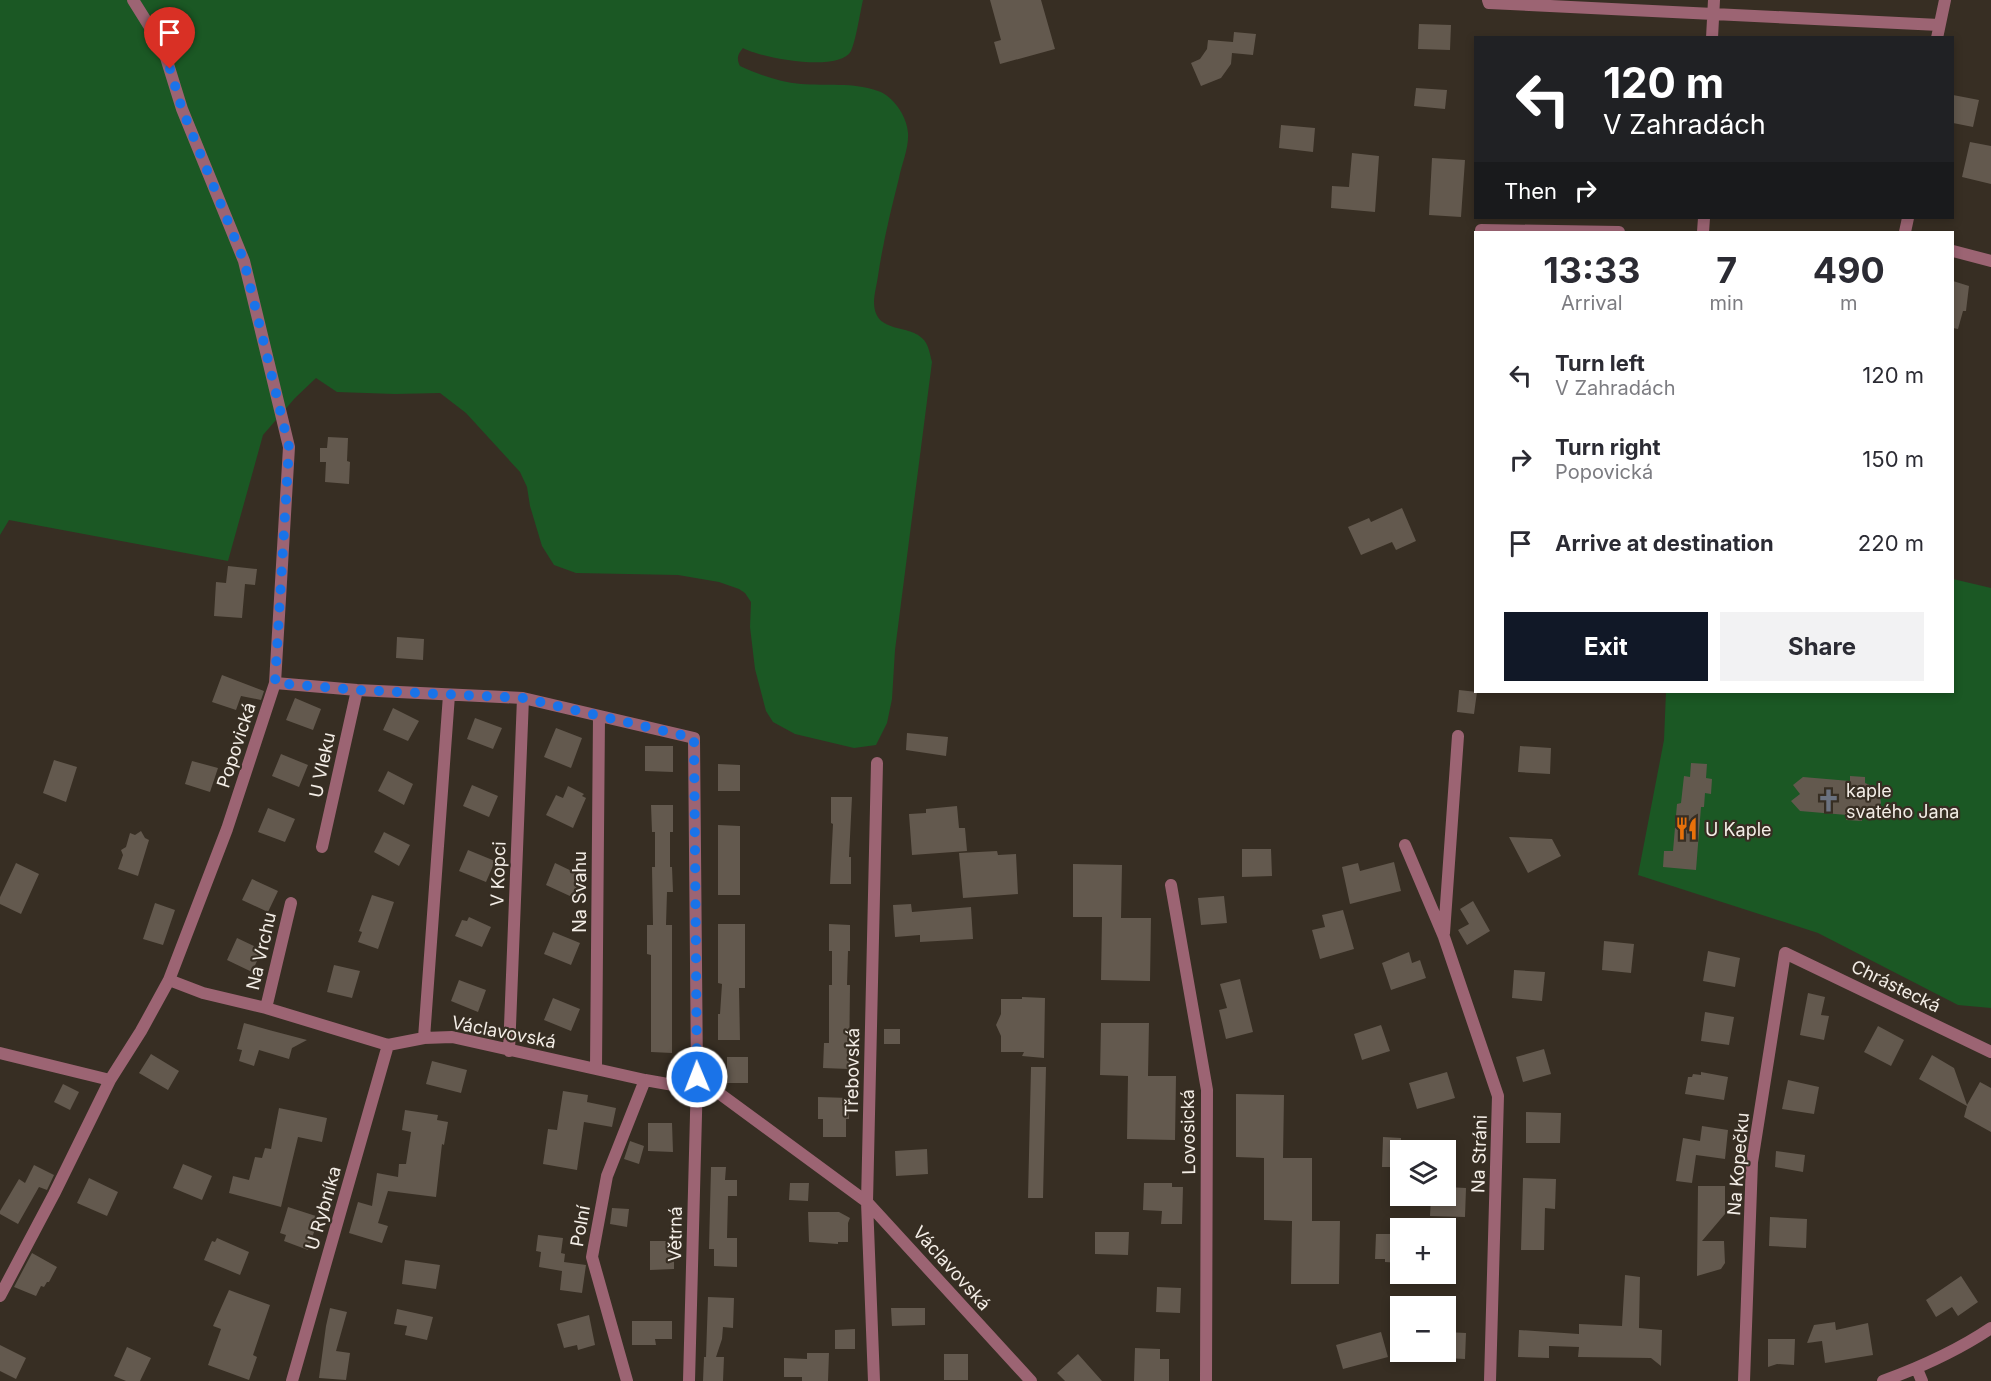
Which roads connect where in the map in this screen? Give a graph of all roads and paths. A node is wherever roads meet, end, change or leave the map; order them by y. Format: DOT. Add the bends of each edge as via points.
graph roads {
  1 [pos="133,0"];
  2 [pos="1945,0"];
  3 [pos="1489,2"];
  4 [pos="1713,6"];
  5 [pos="1939,25"];
  6 [pos="1712,36"];
  7 [pos="1937,36"];
  8 [pos="1954,251"];
  9 [pos="1991,261"];
  10 [pos="275,683"];
  11 [pos="357,690"];
  12 [pos="449,695"];
  13 [pos="523,698"];
  14 [pos="599,716"];
  15 [pos="1458,736"];
  16 [pos="877,763"];
  17 [pos="1406,845"];
  18 [pos="322,848"];
  19 [pos="1171,885"];
  20 [pos="291,903"];
  21 [pos="1444,937"];
  22 [pos="1785,953"];
  23 [pos="169,980"];
  24 [pos="266,1008"];
  25 [pos="424,1038"];
  26 [pos="388,1045"];
  27 [pos="509,1051"];
  28 [pos="1991,1052"];
  29 [pos="0,1053"];
  30 [pos="596,1068"];
  31 [pos="110,1080"];
  32 [pos="645,1080"];
  33 [pos="697,1083"];
  34 [pos="867,1202"];
  35 [pos="0,1296"];
  36 [pos="1991,1329"];
  37 [pos="1917,1369"];
  38 [pos="292,1381"];
  39 [pos="627,1381"];
  40 [pos="689,1381"];
  41 [pos="874,1381"];
  42 [pos="1031,1381"];
  43 [pos="1206,1381"];
  44 [pos="1490,1381"];
  45 [pos="1744,1381"];
  46 [pos="1883,1381"];
  47 [pos="1922,1381"];
  1 -- 10 [label="street, Popovická" via="163,48 182,109 244,261 289,447"];
  2 -- 5 [label="street"];
  3 -- 4 [label="street"];
  4 -- 5 [label="street"];
  4 -- 6 [label="street"];
  5 -- 7 [label="street"];
  8 -- 9 [label="street"];
  10 -- 11 [label="street"];
  10 -- 23 [label="street, Popovická" via="227,829"];
  11 -- 12 [label="street"];
  11 -- 18 [label="street, U Vleku"];
  12 -- 13 [label="street"];
  12 -- 25 [label="street"];
  13 -- 14 [label="street"];
  13 -- 27 [label="street, V Kopci"];
  14 -- 30 [label="street, Na Svahu"];
  14 -- 33 [label="street, Větrná" via="694,738"];
  15 -- 21 [label="street, Na Stráni"];
  16 -- 34 [label="street, Třebovská"];
  17 -- 21 [label="street, Na Stráni"];
  19 -- 43 [label="street, Lovosická" via="1207,1090"];
  20 -- 24 [label="street, Na Vrchu"];
  21 -- 44 [label="street, Na Stráni" via="1498,1096"];
  22 -- 28 [label="street, Chrástecká"];
  22 -- 45 [label="street, Na Kopečku" via="1752,1162"];
  23 -- 24 [label="street, Václavovská" via="203,993"];
  23 -- 31 [label="street, Popovická"];
  24 -- 26 [label="street, Václavovská"];
  25 -- 26 [label="street, Václavovská"];
  25 -- 27 [label="street, Václavovská" via="452,1037"];
  26 -- 38 [label="street, U Rybníka"];
  27 -- 30 [label="street, Václavovská"];
  29 -- 31 [label="street"];
  30 -- 32 [label="street, Václavovská"];
  31 -- 35 [label="street, Popovická"];
  32 -- 33 [label="street, Václavovská"];
  32 -- 39 [label="street, Polní" via="607,1176 592,1257"];
  33 -- 34 [label="street, Václavovská"];
  33 -- 40 [label="street, Větrná"];
  34 -- 41 [label="street, Třebovská"];
  34 -- 42 [label="street, Václavovská"];
  36 -- 37 [label="street"];
  37 -- 46 [label="street"];
  37 -- 47 [label="street"];
}
